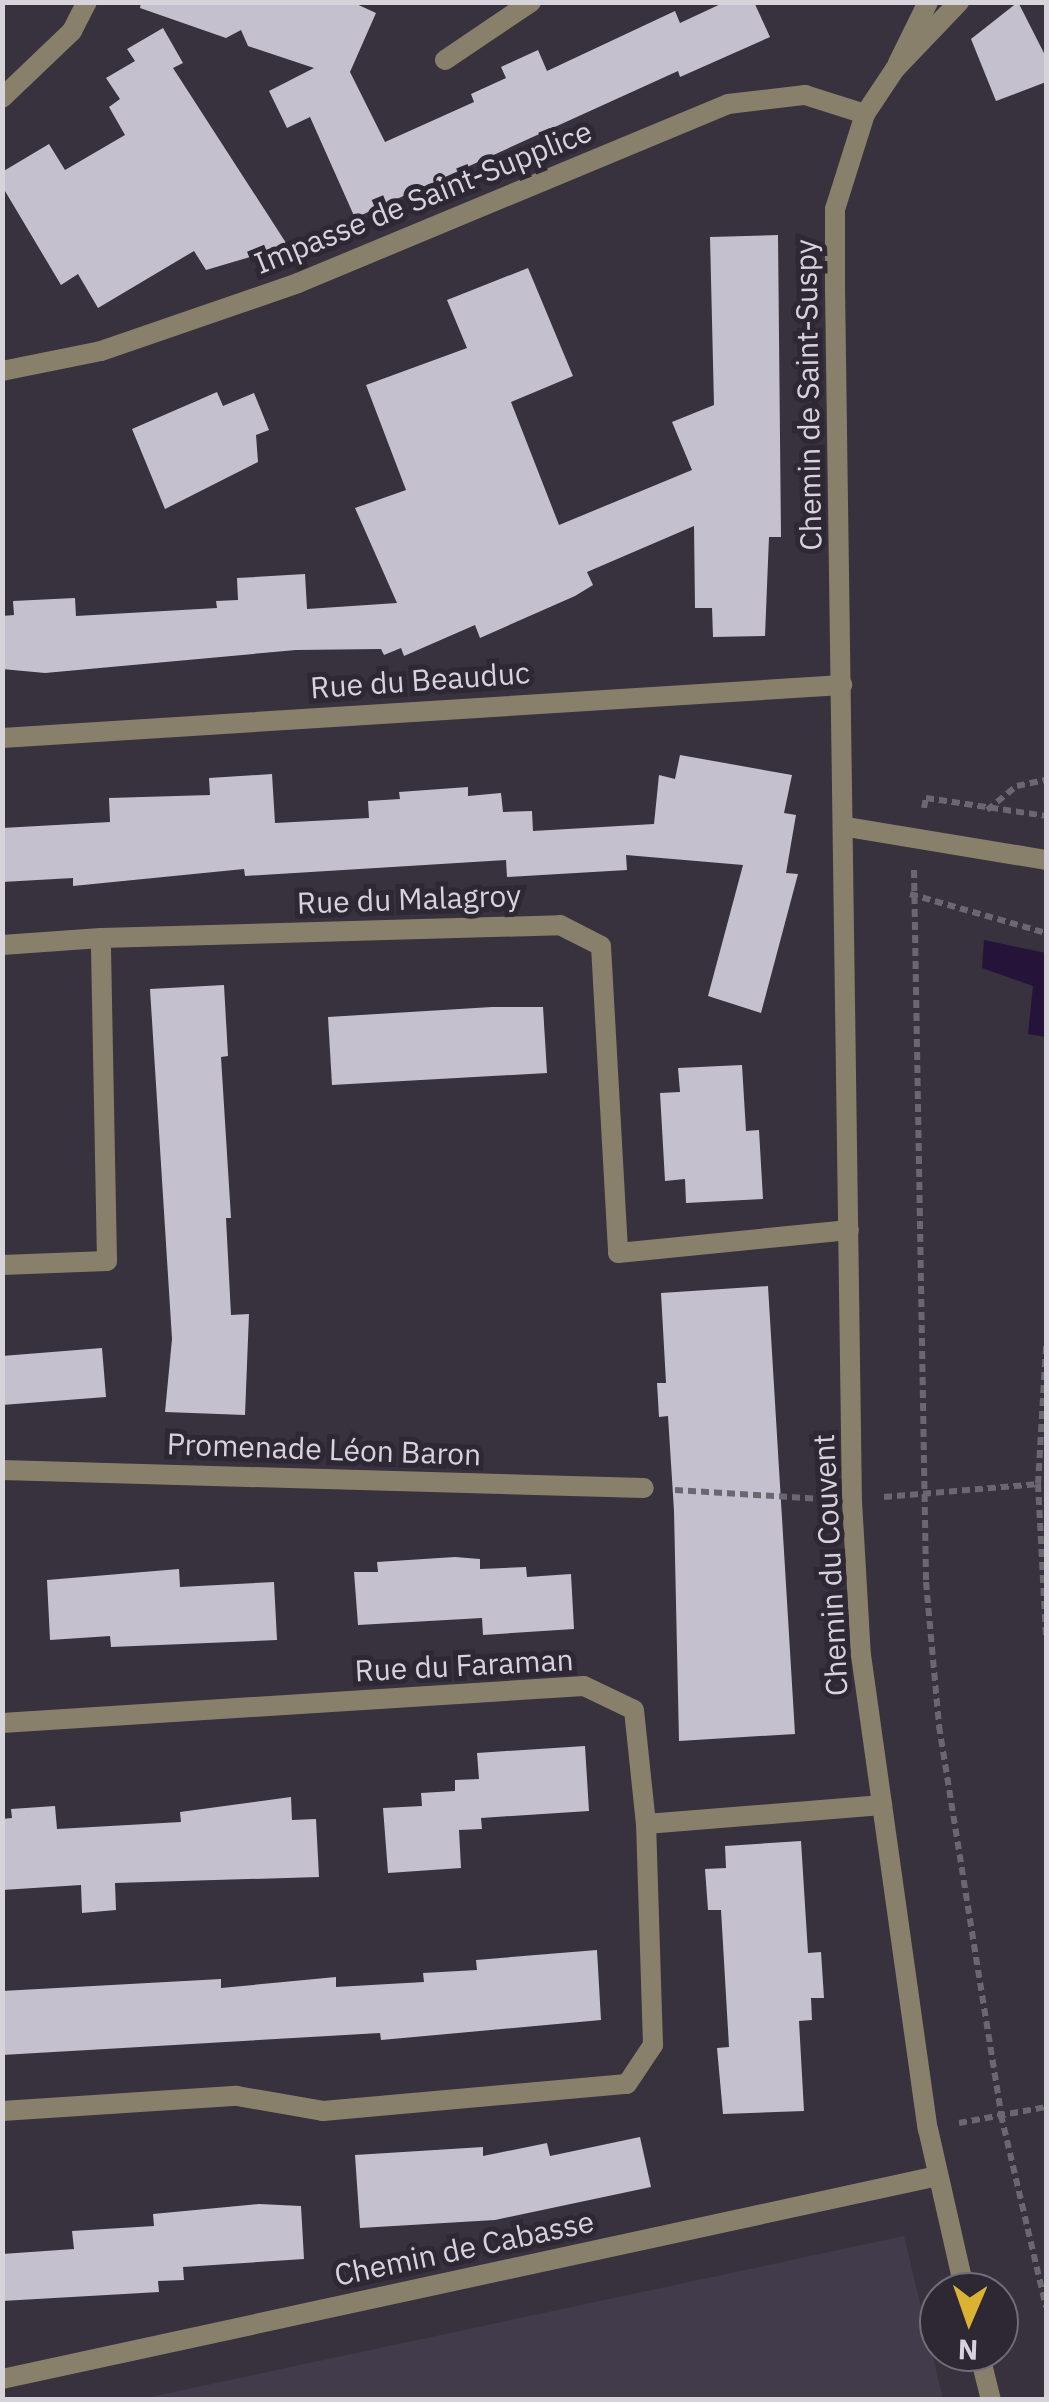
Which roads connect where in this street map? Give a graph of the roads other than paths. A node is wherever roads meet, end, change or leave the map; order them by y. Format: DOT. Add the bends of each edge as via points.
graph roads {
  1 [pos="88,2"];
  2 [pos="531,2"];
  3 [pos="928,2"];
  4 [pos="959,2"];
  5 [pos="446,60"];
  6 [pos="895,68"];
  7 [pos="2,98"];
  8 [pos="864,114"];
  9 [pos="2,371"];
  10 [pos="842,684"];
  11 [pos="2,738"];
  12 [pos="847,827"];
  13 [pos="1046,860"];
  14 [pos="101,938"];
  15 [pos="2,945"];
  16 [pos="850,1230"];
  17 [pos="2,1265"];
  18 [pos="2,1470"];
  19 [pos="644,1488"];
  20 [pos="2,1723"];
  21 [pos="882,1805"];
  22 [pos="646,1824"];
  23 [pos="2,2111"];
  24 [pos="938,2176"];
  25 [pos="961,2272"];
  26 [pos="984,2372"];
  27 [pos="2,2380"];
  28 [pos="990,2400"];
  1 -- 7 [label="street" via="72,31"];
  2 -- 5 [label="street"];
  3 -- 6 [label="street"];
  4 -- 6 [label="street, Chemin de Saint-Suspy"];
  6 -- 8 [label="street, Chemin de Saint-Suspy"];
  8 -- 9 [label="street, Impasse de Saint-Supplice" via="805,95 728,104 298,283 101,351"];
  8 -- 10 [label="street, Chemin de Saint-Suspy" via="835,209"];
  10 -- 11 [label="street, Rue du Beauduc"];
  10 -- 12 [label="street, Chemin de Saint-Suspy"];
  12 -- 13 [label="street"];
  12 -- 16 [label="street, Chemin du Couvent"];
  14 -- 15 [label="street"];
  14 -- 16 [label="street, Rue du Malagroy" via="560,924 602,946 618,1253"];
  14 -- 17 [label="street" via="107,1261"];
  16 -- 21 [label="street, Chemin du Couvent" via="852,1500 861,1655"];
  18 -- 19 [label="street, Promenade Léon Baron"];
  20 -- 22 [label="street, Rue du Faraman" via="584,1686 634,1710"];
  21 -- 22 [label="street"];
  21 -- 24 [label="street, Chemin du Couvent"];
  22 -- 23 [label="street" via="653,2044 626,2084 323,2111 236,2096"];
  24 -- 25 [label="street, Chemin du Couvent"];
  24 -- 27 [label="street, Chemin de Cabasse"];
  26 -- 28 [label="street"];
}
